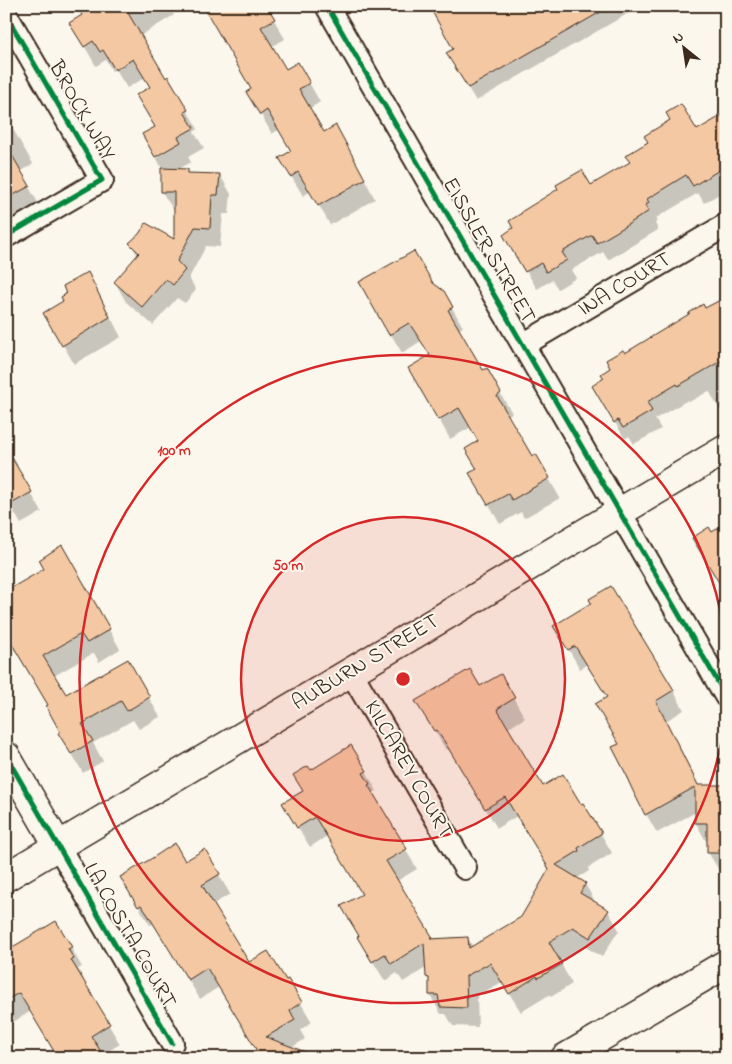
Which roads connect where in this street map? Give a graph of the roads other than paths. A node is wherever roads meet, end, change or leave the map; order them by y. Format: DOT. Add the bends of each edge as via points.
graph roads {
  1 [pos="328,6"];
  2 [pos="6,15"];
  3 [pos="726,225"];
  4 [pos="6,236"];
  5 [pos="524,345"];
  6 [pos="726,449"];
  7 [pos="620,512"];
  8 [pos="351,672"];
  9 [pos="726,696"];
  10 [pos="6,756"];
  11 [pos="58,846"];
  12 [pos="465,868"];
  13 [pos="6,877"];
  14 [pos="726,964"];
  15 [pos="172,1043"];
  16 [pos="565,1058"];
  1 -- 5 [label="street, EISSLER STREET"];
  2 -- 4 [label="street, BROCK WAY" via="102,180"];
  3 -- 5 [label="street, INA COURT"];
  5 -- 7 [label="street, EISSLER STREET"];
  6 -- 7 [label="main road, AUBURN STREET"];
  7 -- 8 [label="main road, AUBURN STREET"];
  7 -- 9 [label="street, EISSLER STREET"];
  8 -- 11 [label="main road, AUBURN STREET"];
  8 -- 12 [label="street, KILCAREY COURT"];
  10 -- 11 [label="main road"];
  11 -- 13 [label="main road, AUBURN STREET"];
  11 -- 15 [label="street, LA COSTA COURT"];
  14 -- 16 [label="main road"];
}
